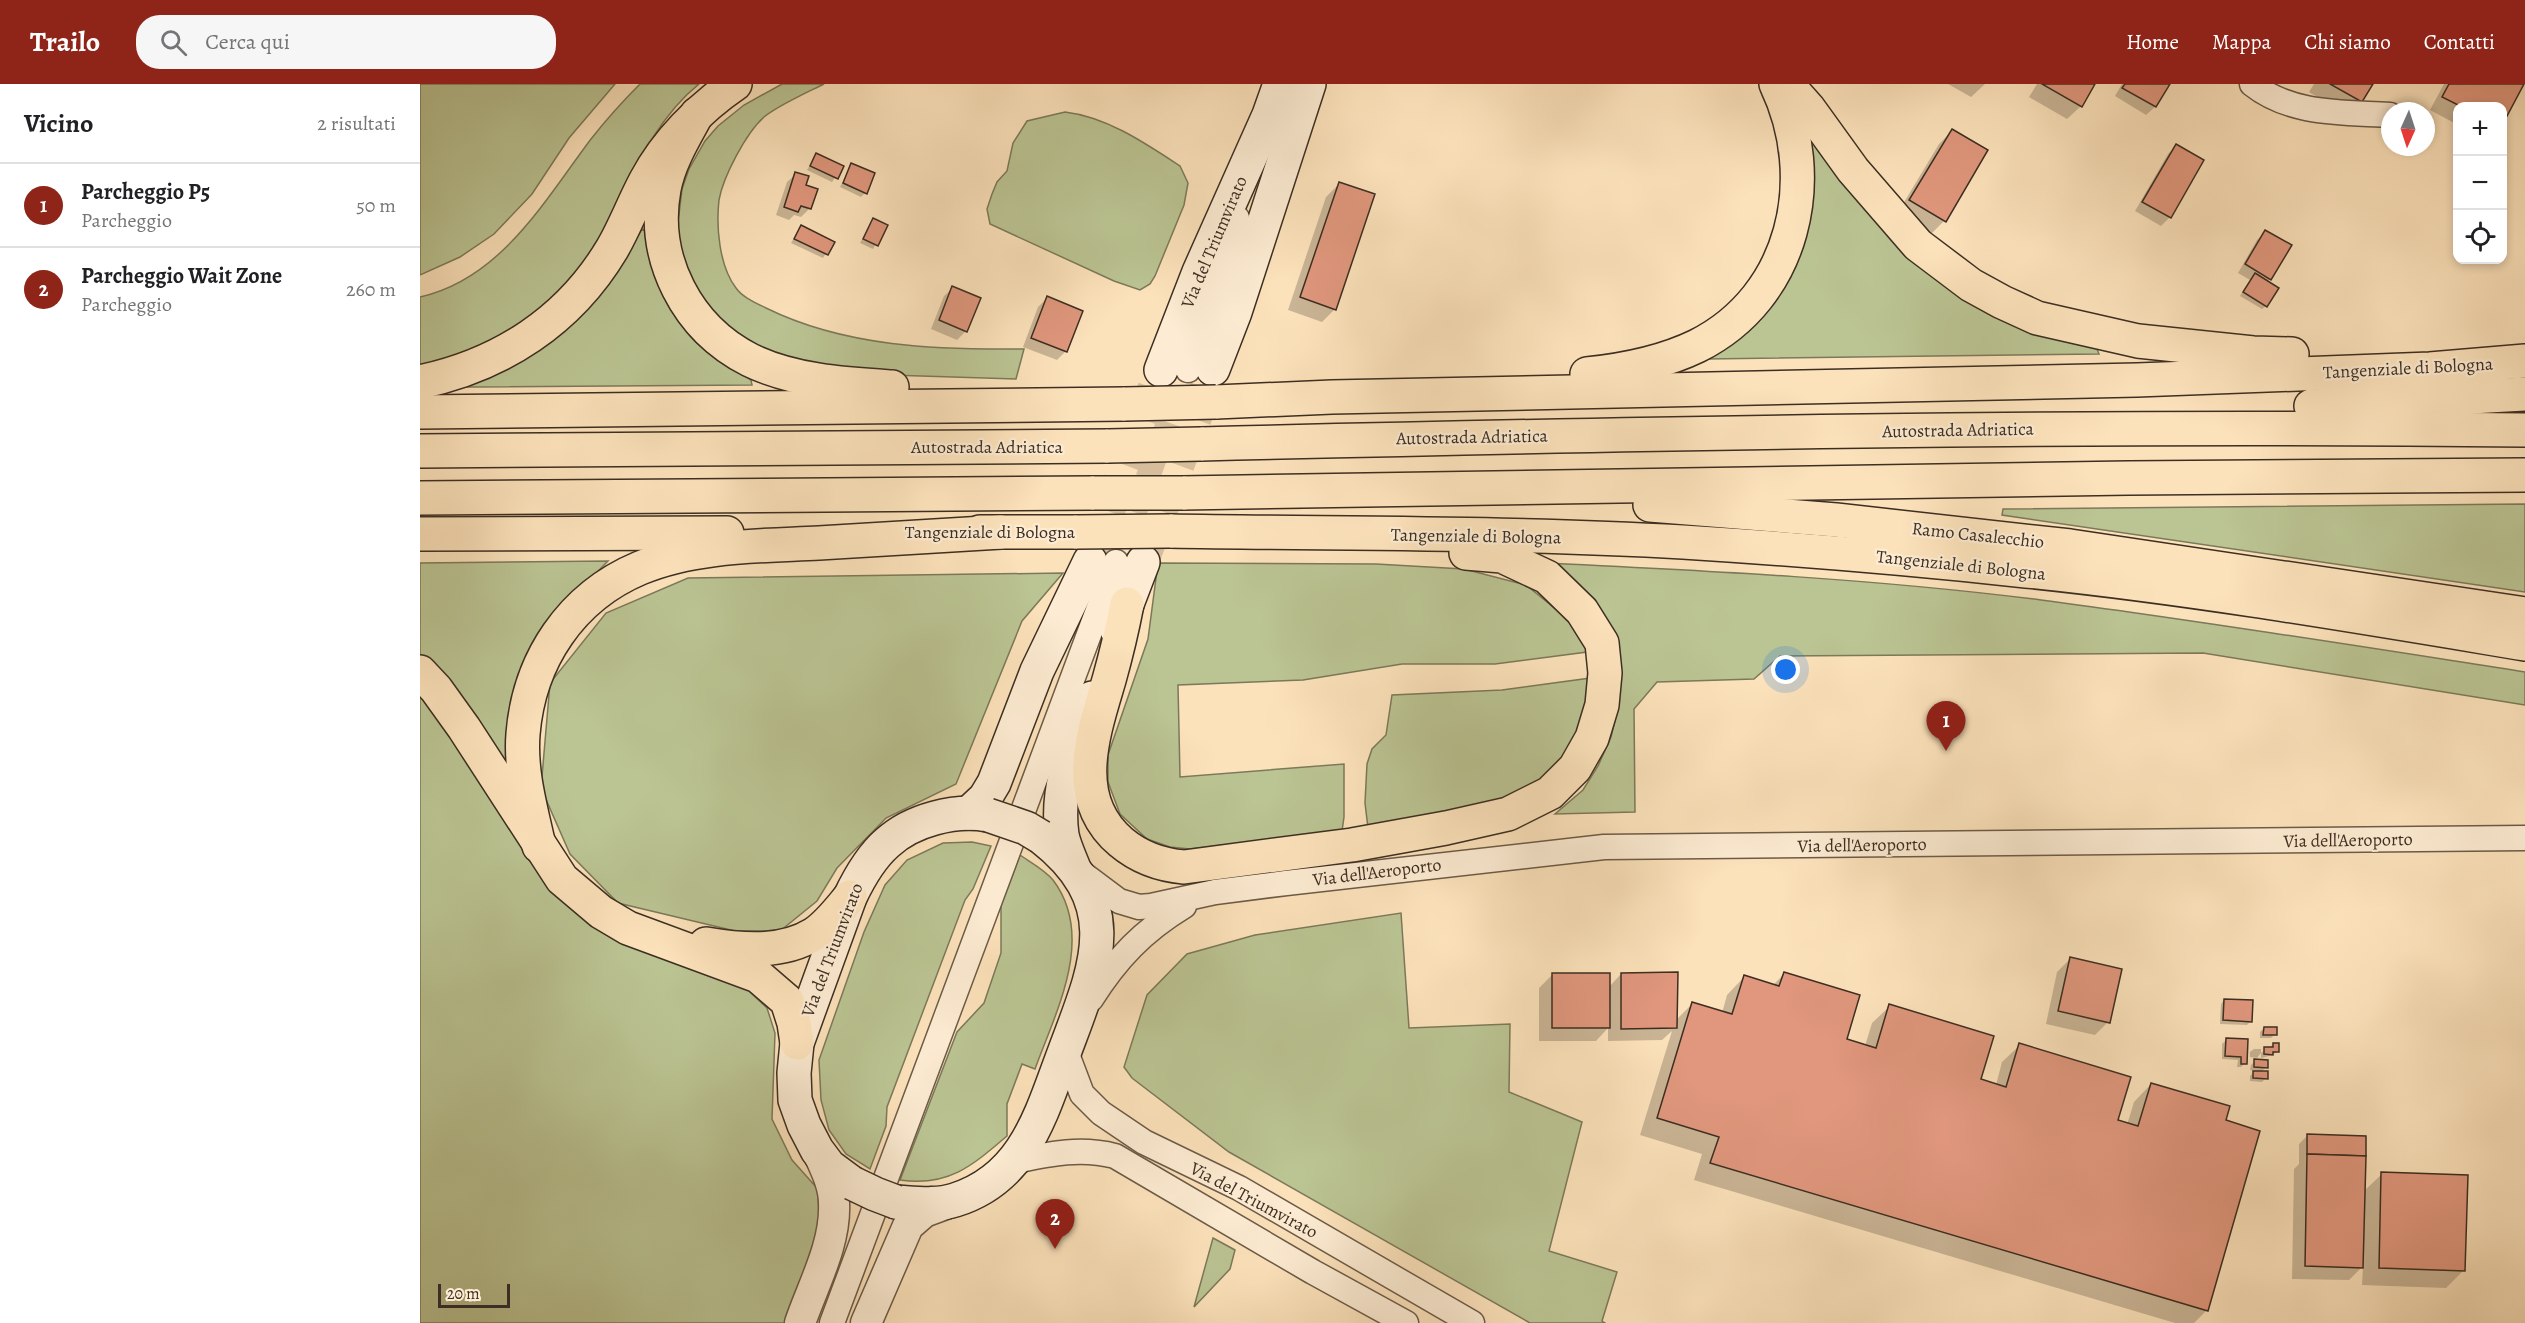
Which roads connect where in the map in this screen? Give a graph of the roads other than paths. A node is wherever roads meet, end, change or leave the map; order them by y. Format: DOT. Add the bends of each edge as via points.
graph roads {
  1 [pos="735,84"];
  2 [pos="1280,84"];
  3 [pos="1309,84"];
  4 [pos="1776,84"];
  5 [pos="1787,84"];
  6 [pos="2252,84"];
  7 [pos="697,114"];
  8 [pos="2381,114"];
  9 [pos="1282,120"];
  10 [pos="2525,352"];
  11 [pos="2525,361"];
  12 [pos="1187,370"];
  13 [pos="420,382"];
  14 [pos="2525,394"];
  15 [pos="1332,397"];
  16 [pos="1112,404"];
  17 [pos="420,412"];
  18 [pos="1992,430"];
  19 [pos="2525,430"];
  20 [pos="420,451"];
  21 [pos="2525,476"];
  22 [pos="1427,490"];
  23 [pos="420,498"];
  24 [pos="1001,532"];
  25 [pos="1234,532"];
  26 [pos="420,534"];
  27 [pos="1116,562"];
  28 [pos="1127,604"];
  29 [pos="2525,614"];
  30 [pos="2525,645"];
  31 [pos="420,672"];
  32 [pos="979,814"];
  33 [pos="2525,838"];
  34 [pos="539,846"];
  35 [pos="1073,866"];
  36 [pos="1202,895"];
  37 [pos="850,897"];
  38 [pos="646,934"];
  39 [pos="1078,1019"];
  40 [pos="797,1043"];
  41 [pos="1065,1050"];
  42 [pos="817,1150"];
  43 [pos="1015,1161"];
  44 [pos="954,1201"];
  45 [pos="800,1323"];
  46 [pos="832,1323"];
  47 [pos="866,1323"];
  48 [pos="1406,1323"];
  49 [pos="1472,1323"];
  1 -- 7 [label="highway"];
  2 -- 9 [label="main road, Via del Triumvirato"];
  3 -- 9 [label="main road, Via del Triumvirato"];
  4 -- 15 [label="highway" via="1794,141 1796,212 1783,252 1756,298 1718,333 1674,356 1611,371"];
  5 -- 10 [label="highway" via="1853,170 1918,245 1971,285 2037,318 2138,341 2253,353"];
  6 -- 8 [label="street" via="2281,102 2302,108"];
  7 -- 13 [label="highway" via="658,159 612,249 558,315 500,356"];
  7 -- 16 [label="highway" via="664,189 662,229 664,248 679,291 715,338 751,361 811,379"];
  9 -- 12 [label="street, Via del Triumvirato"];
  9 -- 12 [label="main road, Via del Triumvirato" via="1242,290"];
  9 -- 12 [label="main road, Via del Triumvirato" via="1199,272"];
  11 -- 15 [label="highway, Tangenziale di Bologna" via="2430,369 2138,380"];
  14 -- 18 [label="highway" via="2241,408"];
  15 -- 16 [label="highway, Tangenziale di Bologna, bridge"];
  16 -- 17 [label="highway, Tangenziale di Bologna"];
  18 -- 19 [label="highway, Autostrada Adriatica"];
  18 -- 20 [label="highway, Autostrada Adriatica, bridge" via="1590,434 1108,446"];
  21 -- 22 [label="highway"];
  22 -- 23 [label="highway, bridge"];
  22 -- 29 [label="highway, Ramo Casalecchio" via="1966,533 2181,561"];
  24 -- 25 [label="highway, Tangenziale di Bologna, bridge"];
  24 -- 26 [label="highway, Tangenziale di Bologna"];
  24 -- 34 [label="highway" via="709,551 641,567 591,596 565,622 546,650 530,691 523,734 525,781"];
  25 -- 28 [label="highway" via="1502,556 1547,577 1582,611 1602,643 1602,705 1592,738 1575,768 1550,793 1508,814 1434,831 1249,860 1184,867 1163,865 1144,858 1115,837 1094,805 1089,787 1093,736"];
  25 -- 30 [label="highway, Tangenziale di Bologna" via="1669,542 1865,556 2019,570 2172,590"];
  27 -- 28 [label="main road, Via del Triumvirato"];
  27 -- 32 [label="main road" via="1037,671"];
  27 -- 46 [label="street"];
  28 -- 35 [label="main road, Via del Triumvirato" via="1064,776 1060,805 1062,837"];
  31 -- 34 [label="highway" via="464,728"];
  32 -- 35 [label="main road, Via del Triumvirato, bridge" via="1026,828"];
  32 -- 37 [label="main road, Via del Triumvirato" via="940,816 887,842 859,877"];
  33 -- 36 [label="street, Via dell'Aeroporto" via="1604,847"];
  34 -- 38 [label="highway" via="578,895 619,922"];
  35 -- 36 [label="street, Via dell'Aeroporto" via="1119,902 1151,906"];
  35 -- 39 [label="main road, Via del Triumvirato" via="1086,888 1098,931 1089,990"];
  36 -- 39 [label="street, Via dell'Aeroporto" via="1156,923 1134,943 1108,971"];
  37 -- 38 [label="highway" via="815,934 771,948 735,949"];
  37 -- 40 [label="main road, Via del Triumvirato"];
  38 -- 40 [label="highway" via="758,976 787,1001"];
  39 -- 41 [label="main road, Via del Triumvirato"];
  40 -- 42 [label="main road, Via del Triumvirato" via="795,1100"];
  41 -- 43 [label="main road, Via del Triumvirato" via="1031,1138"];
  41 -- 49 [label="street, Via del Triumvirato" via="1082,1094 1101,1113 1144,1142 1239,1188"];
  42 -- 44 [label="main road, Via del Triumvirato, bridge" via="829,1166 874,1194 896,1202"];
  42 -- 45 [label="street, Via del Triumvirato" via="831,1184 832,1233"];
  43 -- 44 [label="main road, Via del Triumvirato" via="987,1185"];
  43 -- 48 [label="street, Via del Triumvirato" via="1066,1151 1115,1156"];
  44 -- 47 [label="street, Via del Triumvirato" via="924,1212 908,1226"];
}
